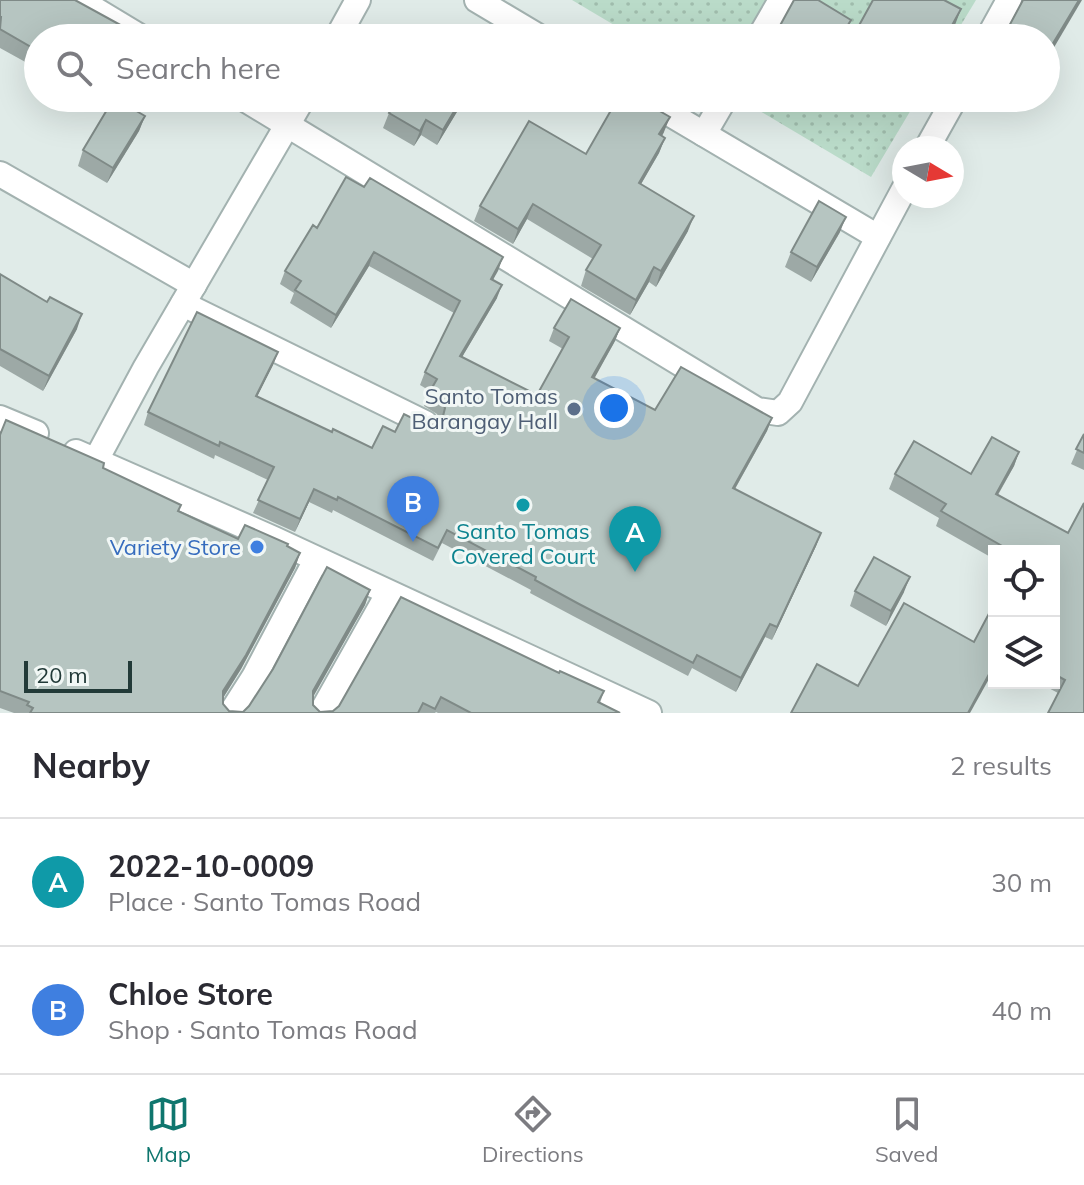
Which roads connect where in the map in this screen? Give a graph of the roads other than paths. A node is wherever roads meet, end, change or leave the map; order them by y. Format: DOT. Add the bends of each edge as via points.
graph roads {
  1 [pos="79,0"];
  2 [pos="358,0"];
  3 [pos="477,0"];
  4 [pos="781,0"];
  5 [pos="1009,0"];
  6 [pos="119,24"];
  7 [pos="345,24"];
  8 [pos="517,24"];
  9 [pos="767,24"];
  10 [pos="996,24"];
  11 [pos="266,112"];
  12 [pos="295,112"];
  13 [pos="667,112"];
  14 [pos="717,112"];
  15 [pos="947,112"];
  16 [pos="288,125"];
  17 [pos="704,134"];
  18 [pos="934,136"];
  19 [pos="0,174"];
  20 [pos="894,208"];
  21 [pos="878,237"];
  22 [pos="189,294"];
  23 [pos="0,418"];
  24 [pos="425,423"];
  25 [pos="96,460"];
  26 [pos="316,560"];
  27 [pos="388,594"];
  28 [pos="231,713"];
  29 [pos="321,713"];
  30 [pos="649,713"];
  1 -- 6 [label="street"];
  2 -- 7 [label="street"];
  3 -- 8 [label="street"];
  4 -- 9 [label="street"];
  5 -- 10 [label="street"];
  11 -- 16 [label="street"];
  12 -- 16 [label="street"];
  13 -- 17 [label="street"];
  14 -- 17 [label="street"];
  15 -- 18 [label="street"];
  16 -- 21 [label="street" via="757,410 778,413 790,402"];
  16 -- 22 [label="street"];
  17 -- 21 [label="street"];
  19 -- 22 [label="street"];
  20 -- 21 [label="street"];
  22 -- 24 [label="street"];
  22 -- 25 [label="street"];
  23 -- 25 [label="street"];
  25 -- 26 [label="street"];
  26 -- 27 [label="street"];
  26 -- 28 [label="street"];
  27 -- 29 [label="street"];
  27 -- 30 [label="street"];
}
